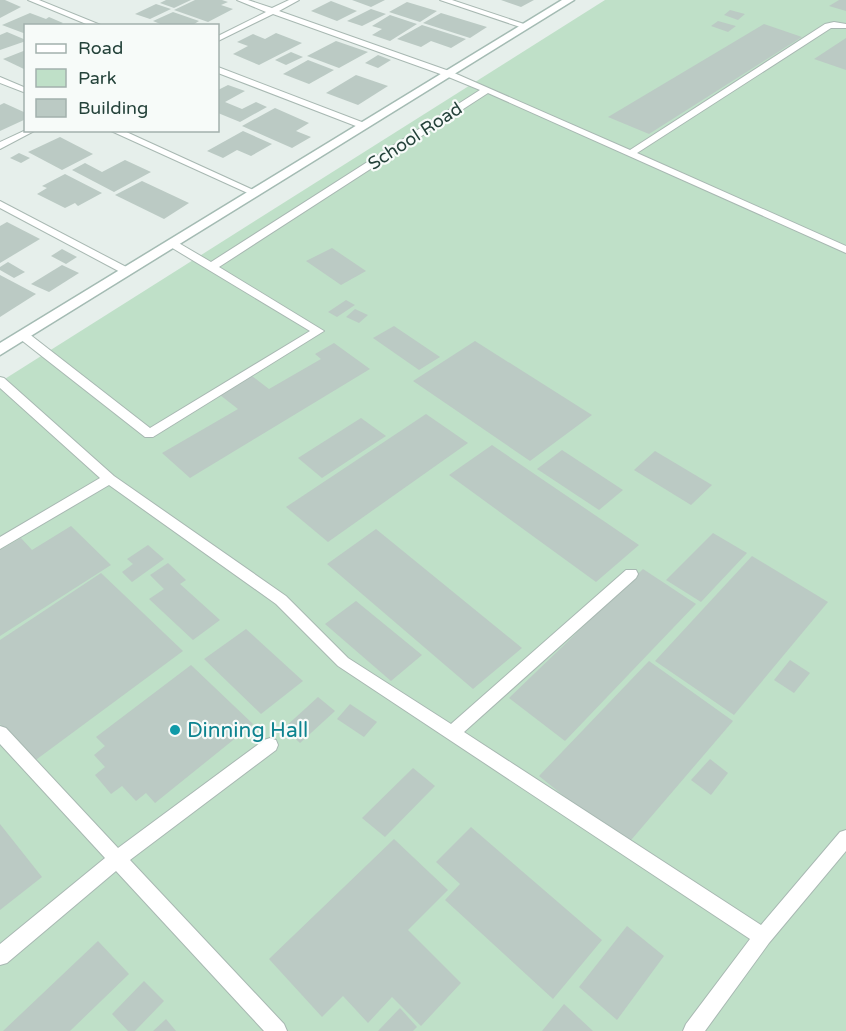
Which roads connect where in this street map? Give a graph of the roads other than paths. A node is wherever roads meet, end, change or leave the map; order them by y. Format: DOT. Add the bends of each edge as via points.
graph roads {
  1 [pos="32,0"];
  2 [pos="241,0"];
  3 [pos="295,0"];
  4 [pos="444,0"];
  5 [pos="569,0"];
  6 [pos="272,11"];
  7 [pos="94,24"];
  8 [pos="526,26"];
  9 [pos="846,26"];
  10 [pos="219,38"];
  11 [pos="219,70"];
  12 [pos="449,74"];
  13 [pos="0,80"];
  14 [pos="24,90"];
  15 [pos="487,90"];
  16 [pos="364,126"];
  17 [pos="28,132"];
  18 [pos="118,132"];
  19 [pos="0,146"];
  20 [pos="630,154"];
  21 [pos="255,193"];
  22 [pos="0,204"];
  23 [pos="173,244"];
  24 [pos="846,250"];
  25 [pos="211,267"];
  26 [pos="128,272"];
  27 [pos="24,336"];
  28 [pos="0,350"];
  29 [pos="0,381"];
  30 [pos="110,479"];
  31 [pos="0,544"];
  32 [pos="631,574"];
  33 [pos="0,733"];
  34 [pos="452,733"];
  35 [pos="270,745"];
  36 [pos="846,838"];
  37 [pos="117,859"];
  38 [pos="763,937"];
  39 [pos="0,956"];
  40 [pos="277,1031"];
  41 [pos="693,1031"];
  1 -- 7 [label="lane"];
  2 -- 6 [label="lane"];
  3 -- 6 [label="lane"];
  4 -- 8 [label="lane"];
  5 -- 8 [label="main road"];
  6 -- 10 [label="lane"];
  6 -- 12 [label="lane"];
  8 -- 12 [label="main road"];
  9 -- 20 [label="lane" via="828,26"];
  11 -- 16 [label="lane"];
  12 -- 15 [label="lane"];
  12 -- 16 [label="main road"];
  13 -- 14 [label="lane"];
  15 -- 20 [label="lane"];
  15 -- 25 [label="lane, School Road"];
  16 -- 21 [label="main road"];
  17 -- 19 [label="lane"];
  18 -- 21 [label="lane"];
  20 -- 24 [label="lane"];
  21 -- 23 [label="main road"];
  22 -- 26 [label="lane"];
  23 -- 25 [label="lane"];
  23 -- 26 [label="main road"];
  25 -- 27 [label="lane" via="318,331 155,432 144,432"];
  26 -- 27 [label="main road"];
  27 -- 28 [label="main road"];
  29 -- 30 [label="lane"];
  30 -- 31 [label="lane"];
  30 -- 34 [label="lane" via="281,600 343,662"];
  32 -- 34 [label="lane"];
  33 -- 37 [label="lane"];
  34 -- 38 [label="lane"];
  35 -- 37 [label="lane"];
  36 -- 38 [label="lane"];
  37 -- 39 [label="lane"];
  37 -- 40 [label="lane"];
  38 -- 41 [label="lane"];
}
